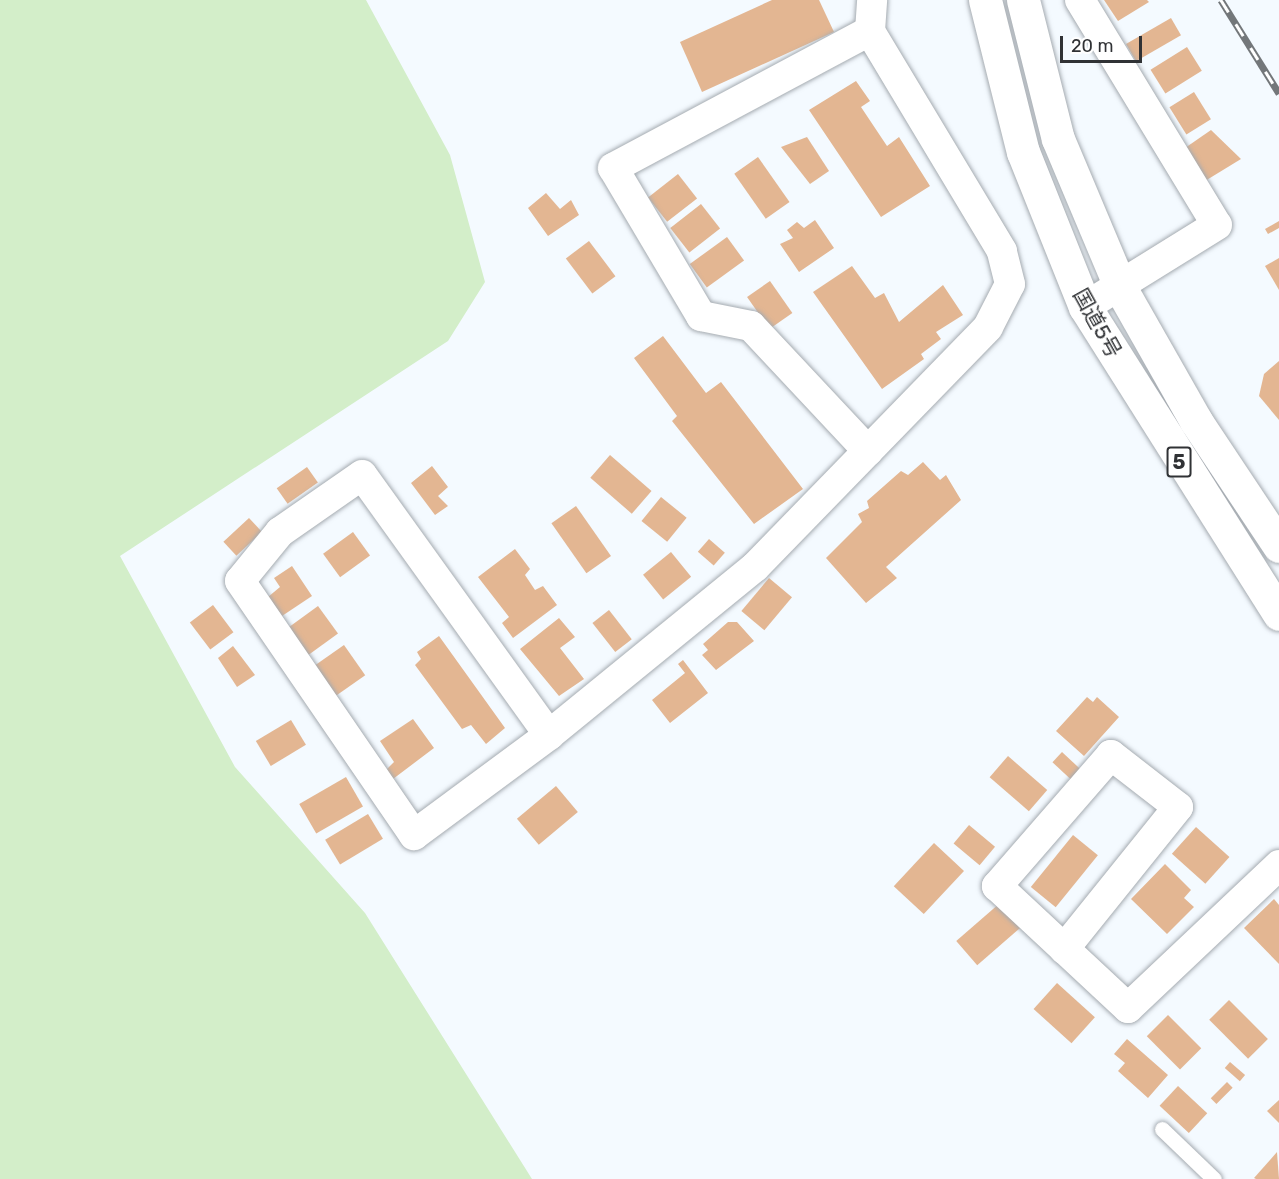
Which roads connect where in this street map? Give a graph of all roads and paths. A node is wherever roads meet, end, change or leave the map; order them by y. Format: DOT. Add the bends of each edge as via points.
graph roads {
  1 [pos="872,0"];
  2 [pos="985,0"];
  3 [pos="1023,0"];
  4 [pos="1080,0"];
  5 [pos="870,31"];
  6 [pos="1121,289"];
  7 [pos="1086,307"];
  8 [pos="868,451"];
  9 [pos="1279,546"];
  10 [pos="1279,614"];
  11 [pos="549,735"];
  12 [pos="1279,865"];
  13 [pos="1064,949"];
  14 [pos="1162,1129"];
  15 [pos="1214,1179"];
  1 -- 5 [label="street"];
  2 -- 7 [label="highway, 国道5号 / 5" via="1023,152"];
  3 -- 6 [label="highway, 国道5号 / 5" via="1058,139"];
  4 -- 6 [label="street" via="1217,225"];
  5 -- 8 [label="street" via="1002,251 1010,284 988,327"];
  5 -- 8 [label="street" via="613,168 701,316 751,326"];
  6 -- 7 [label="street"];
  6 -- 9 [label="highway, 国道5号 / 5" via="1196,421"];
  7 -- 10 [label="highway, 国道5号 / 5"];
  8 -- 11 [label="street" via="755,567"];
  11 -- 11 [label="street" via="362,475 280,532 240,581 414,835"];
  12 -- 13 [label="street" via="1128,1008"];
  13 -- 13 [label="street" via="997,886 1111,755 1178,807"];
  14 -- 15 [label="lane"];
}
